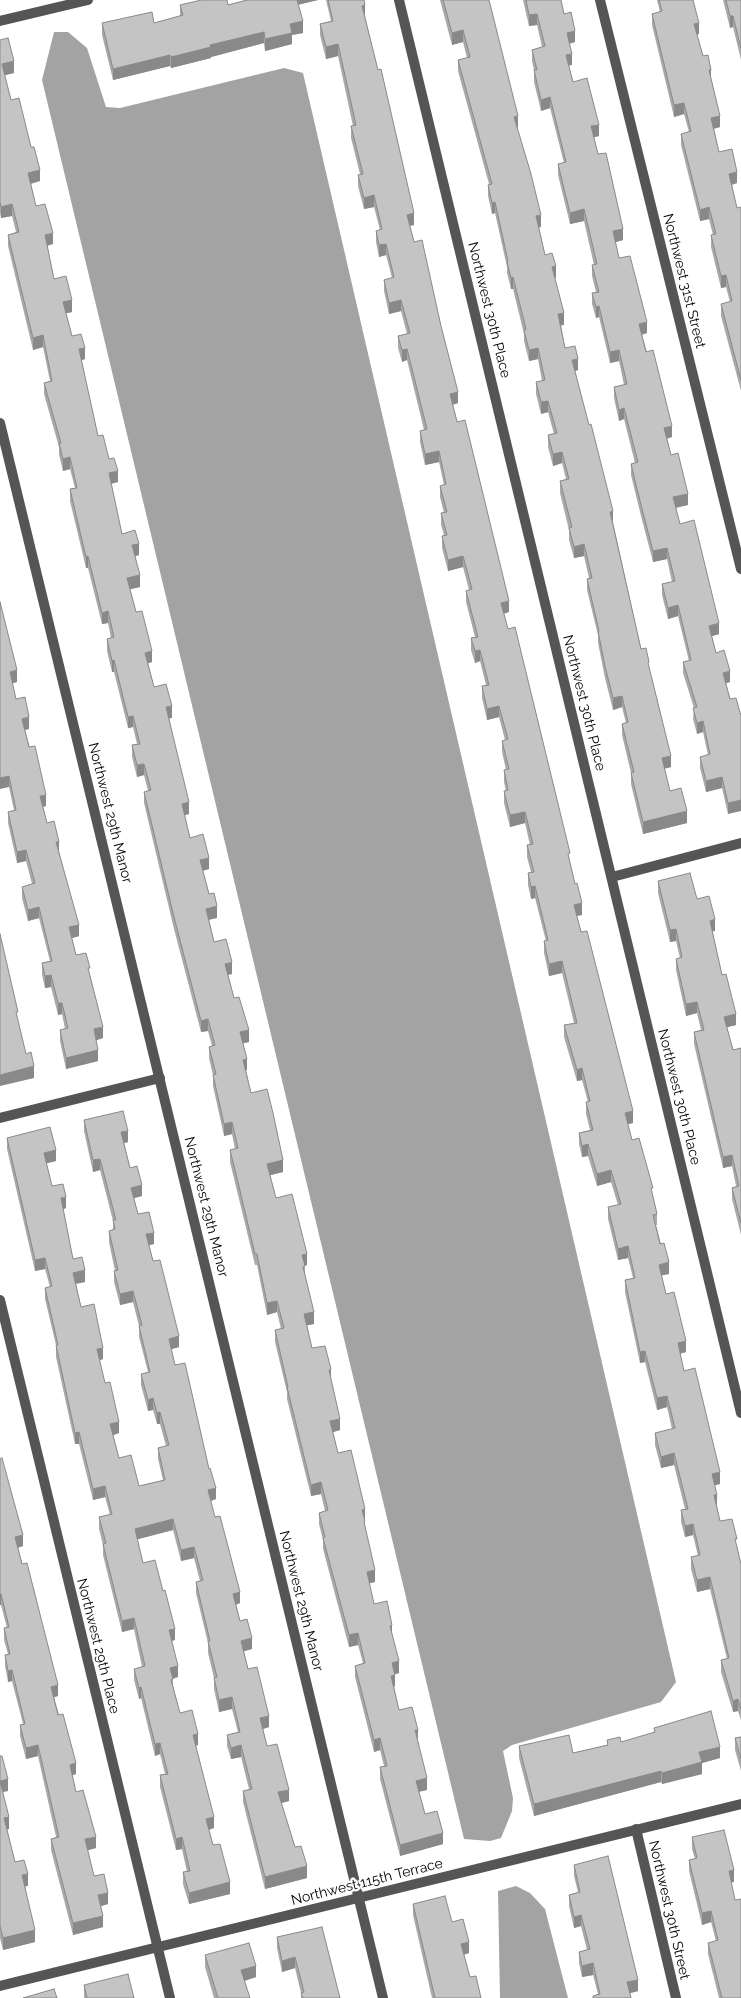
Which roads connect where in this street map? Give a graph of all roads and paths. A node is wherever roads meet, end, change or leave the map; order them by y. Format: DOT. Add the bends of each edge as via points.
graph roads {
  1 [pos="88,0"];
  2 [pos="399,0"];
  3 [pos="600,0"];
  4 [pos="0,21"];
  5 [pos="0,423"];
  6 [pos="741,568"];
  7 [pos="741,843"];
  8 [pos="612,877"];
  9 [pos="160,1078"];
  10 [pos="0,1118"];
  11 [pos="0,1300"];
  12 [pos="741,1413"];
  13 [pos="741,1804"];
  14 [pos="636,1829"];
  15 [pos="358,1898"];
  16 [pos="158,1947"];
  17 [pos="0,1986"];
  18 [pos="170,1998"];
  19 [pos="383,1998"];
  20 [pos="676,1998"];
  1 -- 4 [label="street"];
  2 -- 8 [label="street, Northwest 30th Place"];
  3 -- 6 [label="street, Northwest 31st Street"];
  5 -- 9 [label="street, Northwest 29th Manor"];
  7 -- 8 [label="street"];
  8 -- 12 [label="street, Northwest 30th Place"];
  9 -- 10 [label="street"];
  9 -- 15 [label="street, Northwest 29th Manor"];
  11 -- 16 [label="street, Northwest 29th Place"];
  13 -- 14 [label="street, Northwest 115th Terrace"];
  14 -- 15 [label="street, Northwest 115th Terrace"];
  14 -- 20 [label="street, Northwest 30th Street"];
  15 -- 16 [label="street, Northwest 115th Terrace"];
  15 -- 19 [label="street, Northwest 29th Manor"];
  16 -- 17 [label="street, Northwest 115th Terrace"];
  16 -- 18 [label="street, Northwest 29th Place"];
}
